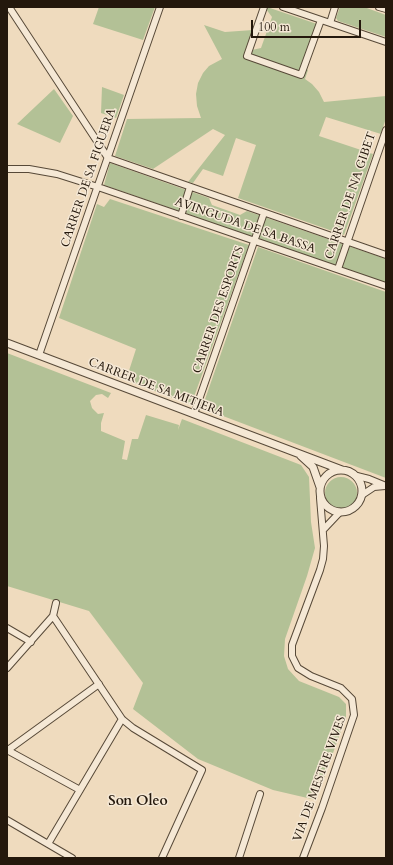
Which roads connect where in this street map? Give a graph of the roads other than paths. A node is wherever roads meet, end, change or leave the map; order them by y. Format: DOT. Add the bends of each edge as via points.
graph roads {
  1 [pos="9,7"];
  2 [pos="160,7"];
  3 [pos="264,7"];
  4 [pos="283,7"];
  5 [pos="335,7"];
  6 [pos="379,7"];
  7 [pos="386,10"];
  8 [pos="321,20"];
  9 [pos="330,23"];
  10 [pos="386,42"];
  11 [pos="386,130"];
  12 [pos="108,158"];
  13 [pos="7,169"];
  14 [pos="98,187"];
  15 [pos="190,187"];
  16 [pos="264,213"];
  17 [pos="181,216"];
  18 [pos="254,241"];
  19 [pos="347,242"];
  20 [pos="386,255"];
  21 [pos="338,269"];
  22 [pos="386,286"];
  23 [pos="7,343"];
  24 [pos="40,356"];
  25 [pos="194,414"];
  26 [pos="297,452"];
  27 [pos="342,470"];
  28 [pos="356,476"];
  29 [pos="320,486"];
  30 [pos="386,486"];
  31 [pos="362,495"];
  32 [pos="320,498"];
  33 [pos="340,512"];
  34 [pos="323,530"];
  35 [pos="56,602"];
  36 [pos="53,616"];
  37 [pos="7,628"];
  38 [pos="31,642"];
  39 [pos="7,668"];
  40 [pos="99,684"];
  41 [pos="122,719"];
  42 [pos="8,750"];
  43 [pos="80,790"];
  44 [pos="260,794"];
  45 [pos="7,820"];
  46 [pos="48,844"];
  47 [pos="72,858"];
  48 [pos="162,858"];
  49 [pos="239,858"];
  50 [pos="303,858"];
  1 -- 12 [label="street"];
  2 -- 12 [label="street, CARRER DE SA FIGUERA"];
  3 -- 8 [label="street" via="247,56 301,75"];
  4 -- 8 [label="street"];
  5 -- 9 [label="street"];
  6 -- 7 [label="street"];
  8 -- 9 [label="street"];
  9 -- 10 [label="street"];
  11 -- 19 [label="street, CARRER DE NA GIBET"];
  12 -- 14 [label="street, CARRER DE SA FIGUERA"];
  12 -- 15 [label="street, AVINGUDA DE SA BASSA"];
  13 -- 14 [label="street, AVINGUDA DE SA BASSA" via="57,174"];
  14 -- 17 [label="street, AVINGUDA DE SA BASSA"];
  14 -- 24 [label="street, CARRER DE SA FIGUERA"];
  15 -- 16 [label="street, AVINGUDA DE SA BASSA"];
  15 -- 17 [label="street"];
  16 -- 18 [label="street, CARRER DES ESPORTS"];
  16 -- 19 [label="street, AVINGUDA DE SA BASSA"];
  17 -- 18 [label="street, AVINGUDA DE SA BASSA"];
  18 -- 21 [label="street, AVINGUDA DE SA BASSA"];
  18 -- 25 [label="street, CARRER DES ESPORTS"];
  19 -- 20 [label="street, AVINGUDA DE SA BASSA"];
  19 -- 21 [label="street, CARRER DE NA GIBET"];
  21 -- 22 [label="street, AVINGUDA DE SA BASSA"];
  23 -- 24 [label="street, CARRER DE SA MITJERA"];
  24 -- 25 [label="street, CARRER DE SA MITJERA"];
  25 -- 26 [label="street, CARRER DE SA MITJERA"];
  26 -- 27 [label="street, CARRER DE SA MITJERA"];
  26 -- 29 [label="street, CARRER DE SA MITJERA" via="313,467"];
  27 -- 28 [label="street"];
  27 -- 29 [label="street" via="326,477"];
  28 -- 30 [label="street"];
  28 -- 31 [label="street" via="361,484"];
  29 -- 32 [label="street"];
  30 -- 31 [label="street" via="374,488"];
  31 -- 33 [label="street" via="358,504 350,510"];
  32 -- 33 [label="street" via="332,510"];
  32 -- 34 [label="street, VIA DE MESTRE VIVES"];
  33 -- 34 [label="street"];
  34 -- 50 [label="street, VIA DE MESTRE VIVES" via="322,565 292,645 292,656 298,668 341,688 352,699 354,715"];
  35 -- 36 [label="street"];
  36 -- 38 [label="street"];
  36 -- 40 [label="street"];
  37 -- 38 [label="street"];
  38 -- 39 [label="street"];
  40 -- 41 [label="street"];
  40 -- 42 [label="street"];
  41 -- 43 [label="street"];
  41 -- 48 [label="street" via="202,770"];
  42 -- 43 [label="street"];
  43 -- 46 [label="street"];
  44 -- 49 [label="street"];
  45 -- 46 [label="street"];
  46 -- 47 [label="street"];
}
